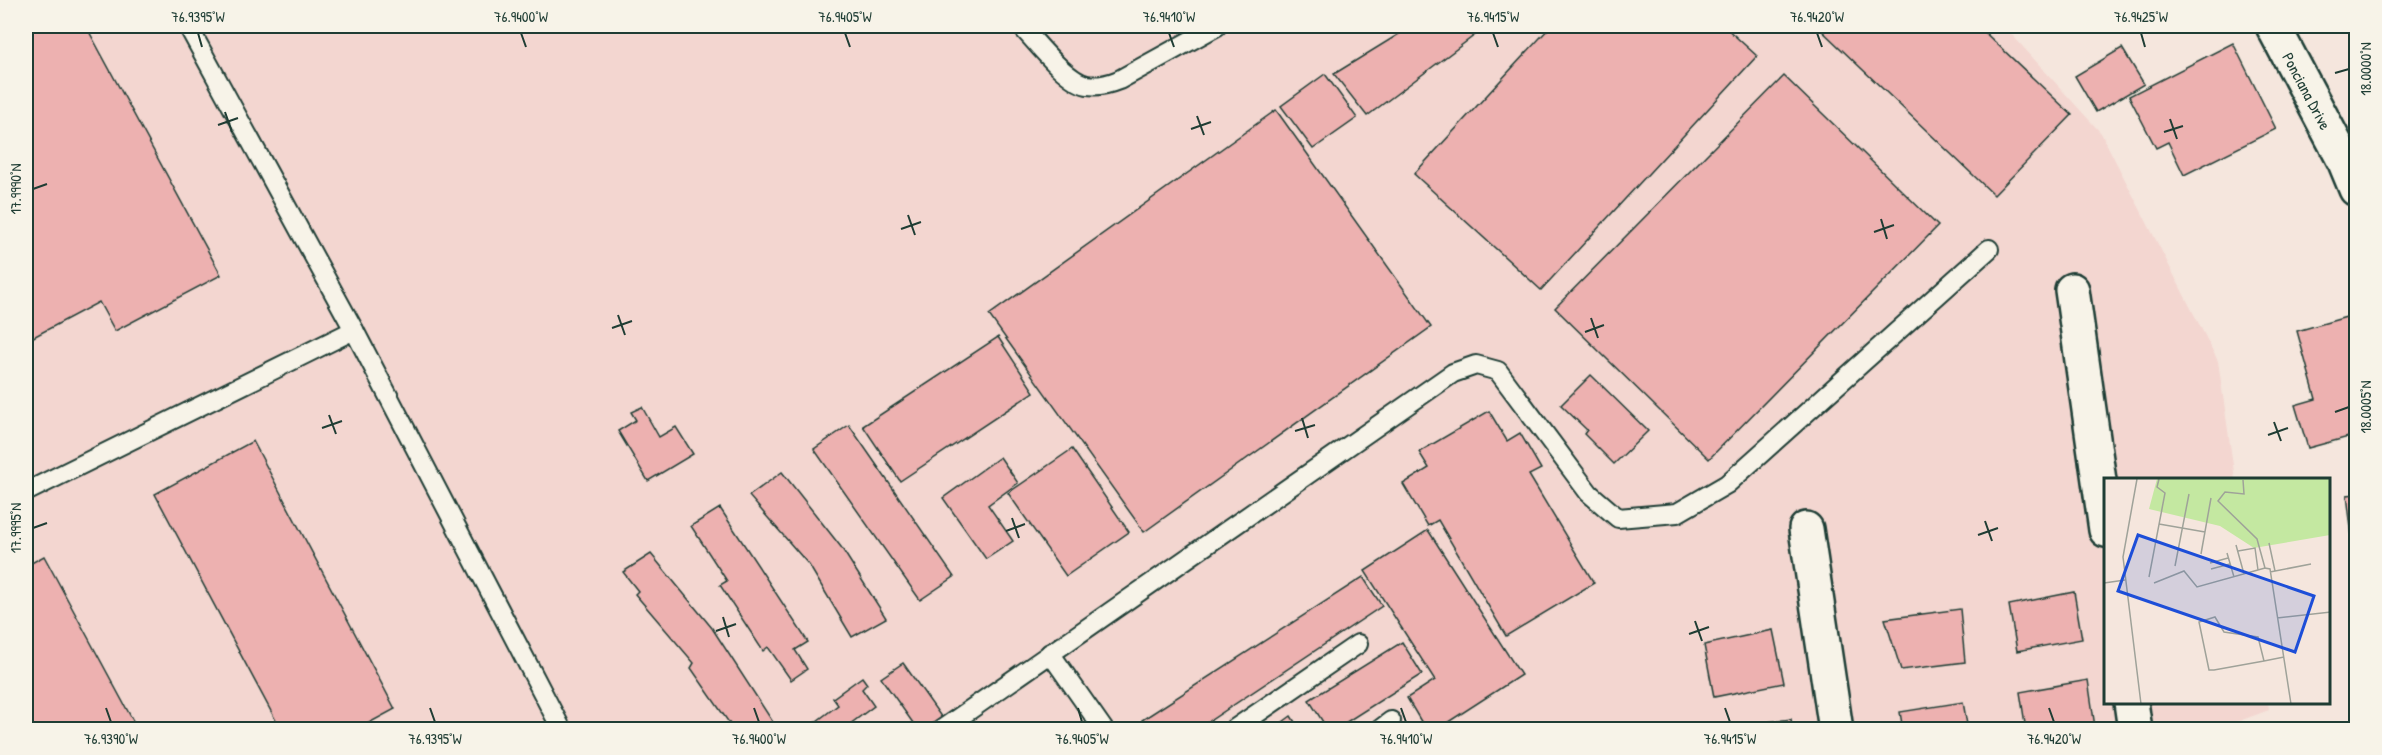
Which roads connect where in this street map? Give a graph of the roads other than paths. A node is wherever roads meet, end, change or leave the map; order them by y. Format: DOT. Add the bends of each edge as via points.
graph roads {
  1 [pos="188,26"];
  2 [pos="1021,26"];
  3 [pos="1217,26"];
  4 [pos="2273,26"];
  5 [pos="2352,167"];
  6 [pos="1989,249"];
  7 [pos="2072,290"];
  8 [pos="354,330"];
  9 [pos="26,492"];
  10 [pos="2104,516"];
  11 [pos="1806,529"];
  12 [pos="1358,644"];
  13 [pos="1050,653"];
  14 [pos="2131,704"];
  15 [pos="561,729"];
  16 [pos="941,729"];
  17 [pos="1104,729"];
  18 [pos="1233,729"];
  19 [pos="1836,729"];
  20 [pos="2134,729"];
  1 -- 8 [label="lane"];
  2 -- 3 [label="lane" via="1062,71 1085,85 1119,80"];
  4 -- 5 [label="street, Ponciana Drive"];
  6 -- 13 [label="lane" via="1727,484 1677,513 1618,518 1589,494 1498,371 1476,365 1453,373"];
  7 -- 10 [label="street"];
  8 -- 9 [label="lane"];
  8 -- 15 [label="lane"];
  11 -- 19 [label="street"];
  12 -- 18 [label="lane"];
  13 -- 16 [label="lane"];
  13 -- 17 [label="lane"];
  14 -- 20 [label="street"];
}
